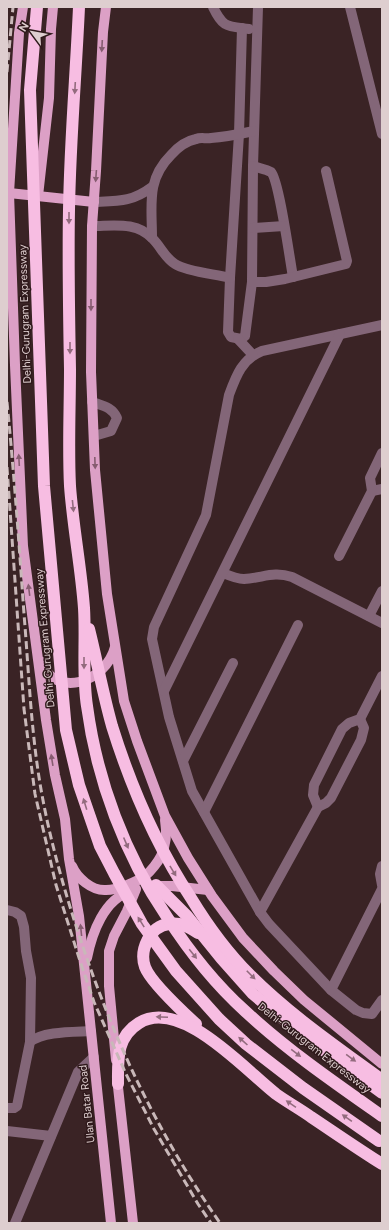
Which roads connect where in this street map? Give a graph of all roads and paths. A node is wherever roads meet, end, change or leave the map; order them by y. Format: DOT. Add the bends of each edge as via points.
graph roads {
  1 [pos="23,7"];
  2 [pos="37,7"];
  3 [pos="53,7"];
  4 [pos="79,7"];
  5 [pos="106,7"];
  6 [pos="213,7"];
  7 [pos="258,7"];
  8 [pos="350,7"];
  9 [pos="242,28"];
  10 [pos="257,30"];
  11 [pos="254,131"];
  12 [pos="239,134"];
  13 [pos="382,134"];
  14 [pos="253,166"];
  15 [pos="326,171"];
  16 [pos="152,187"];
  17 [pos="9,193"];
  18 [pos="94,202"];
  19 [pos="35,224"];
  20 [pos="92,226"];
  21 [pos="284,226"];
  22 [pos="253,228"];
  23 [pos="152,238"];
  24 [pos="293,277"];
  25 [pos="230,278"];
  26 [pos="252,282"];
  27 [pos="382,325"];
  28 [pos="340,334"];
  29 [pos="238,339"];
  30 [pos="253,355"];
  31 [pos="92,402"];
  32 [pos="94,436"];
  33 [pos="382,453"];
  34 [pos="382,489"];
  35 [pos="372,491"];
  36 [pos="339,556"];
  37 [pos="223,573"];
  38 [pos="382,591"];
  39 [pos="84,610"];
  40 [pos="369,616"];
  41 [pos="382,623"];
  42 [pos="298,625"];
  43 [pos="115,646"];
  44 [pos="38,655"];
  45 [pos="233,663"];
  46 [pos="382,676"];
  47 [pos="164,691"];
  48 [pos="360,719"];
  49 [pos="183,761"];
  50 [pos="318,807"];
  51 [pos="204,812"];
  52 [pos="165,816"];
  53 [pos="69,859"];
  54 [pos="382,866"];
  55 [pos="156,885"];
  56 [pos="382,885"];
  57 [pos="382,889"];
  58 [pos="136,890"];
  59 [pos="208,890"];
  60 [pos="7,910"];
  61 [pos="260,912"];
  62 [pos="205,938"];
  63 [pos="86,982"];
  64 [pos="331,990"];
  65 [pos="382,1000"];
  66 [pos="91,1031"];
  67 [pos="30,1042"];
  68 [pos="216,1043"];
  69 [pos="94,1057"];
  70 [pos="382,1064"];
  71 [pos="118,1084"];
  72 [pos="380,1088"];
  73 [pos="7,1108"];
  74 [pos="382,1116"];
  75 [pos="7,1130"];
  76 [pos="51,1136"];
  77 [pos="381,1142"];
  78 [pos="382,1164"];
  79 [pos="15,1223"];
  80 [pos="111,1223"];
  81 [pos="133,1223"];
  1 -- 17 [label="main road" via="19,33"];
  2 -- 19 [label="highway, Delhi-Gurugram Expressway, bridge" via="30,90"];
  3 -- 19 [label="main road, bridge" via="49,98"];
  4 -- 39 [label="highway, Delhi-Gurugram Expressway, one-way, bridge" via="69,209 70,486"];
  5 -- 18 [label="main road, one-way"];
  6 -- 9 [label="street" via="226,25"];
  7 -- 10 [label="street"];
  8 -- 13 [label="street"];
  9 -- 10 [label="street"];
  9 -- 12 [label="street"];
  10 -- 11 [label="street"];
  11 -- 12 [label="street"];
  11 -- 14 [label="street"];
  12 -- 16 [label="street" via="198,138 182,144 162,164"];
  12 -- 25 [label="street"];
  14 -- 21 [label="street" via="268,171 273,176"];
  14 -- 22 [label="street"];
  15 -- 24 [label="street" via="346,263"];
  16 -- 18 [label="street" via="134,198 116,202"];
  16 -- 23 [label="street"];
  17 -- 18 [label="main road"];
  44 -- 17 [label="main road, one-way" via="23,546"];
  18 -- 20 [label="main road"];
  77 -- 19 [label="highway, Delhi-Gurugram Expressway, one-way, bridge" via="271,1064 246,1044 195,994 158,948 127,900 100,846 88,815 66,730 44,486"];
  20 -- 23 [label="street" via="131,226"];
  20 -- 31 [label="main road, one-way"];
  21 -- 22 [label="street"];
  21 -- 24 [label="street"];
  22 -- 26 [label="street"];
  23 -- 25 [label="street" via="167,258 175,264"];
  24 -- 26 [label="street"];
  25 -- 29 [label="street" via="228,332 231,337"];
  26 -- 29 [label="street" via="245,336"];
  27 -- 28 [label="street"];
  28 -- 30 [label="street"];
  28 -- 37 [label="street"];
  29 -- 30 [label="street"];
  30 -- 47 [label="street" via="244,364 229,395 206,516 152,633"];
  31 -- 32 [label="main road"];
  31 -- 32 [label="street" via="114,412 117,418 111,431"];
  32 -- 43 [label="main road, one-way" via="106,586"];
  33 -- 35 [label="street" via="370,478"];
  34 -- 35 [label="street"];
  35 -- 36 [label="street"];
  37 -- 40 [label="street" via="243,579 284,574"];
  37 -- 47 [label="street"];
  38 -- 40 [label="street"];
  39 -- 72 [label="highway, one-way, bridge" via="123,758 143,811 172,869 210,929 249,974"];
  39 -- 74 [label="highway, Delhi-Gurugram Expressway, one-way, bridge" via="84,679 93,743 114,813 144,879 185,944 225,992 273,1035"];
  40 -- 41 [label="street"];
  42 -- 51 [label="street"];
  43 -- 44 [label="main road" via="113,656 102,670 87,680 75,683 64,683 54,678 42,666"];
  43 -- 52 [label="main road" via="124,701"];
  53 -- 44 [label="main road, one-way" via="65,819 55,775"];
  45 -- 49 [label="street"];
  46 -- 48 [label="street"];
  47 -- 49 [label="street"];
  48 -- 50 [label="street" via="364,728 361,740 331,798"];
  48 -- 50 [label="street" via="344,726 314,785 313,795"];
  49 -- 51 [label="street" via="192,791"];
  50 -- 61 [label="street"];
  51 -- 61 [label="street"];
  52 -- 53 [label="main road" via="166,840 161,856 146,875 124,886 97,889 75,873"];
  52 -- 59 [label="main road"];
  63 -- 53 [label="main road, one-way" via="79,916"];
  54 -- 56 [label="street"];
  55 -- 58 [label="main road"];
  55 -- 59 [label="main road"];
  55 -- 62 [label="highway"];
  57 -- 64 [label="street"];
  58 -- 63 [label="main road" via="127,892 117,899 99,922 88,952"];
  58 -- 71 [label="main road" via="109,951 109,986"];
  59 -- 70 [label="main road" via="243,938 274,971 304,1000"];
  60 -- 67 [label="street" via="21,916 24,927 31,978"];
  61 -- 64 [label="street"];
  62 -- 68 [label="highway" via="185,925 162,926 148,940 143,960 150,975"];
  62 -- 72 [label="highway" via="253,994 300,1033"];
  63 -- 66 [label="main road, Ulan Batar Road"];
  64 -- 65 [label="street" via="356,1010 368,1014 372,1014"];
  66 -- 67 [label="street" via="40,1036"];
  66 -- 69 [label="main road, Ulan Batar Road"];
  67 -- 73 [label="street" via="17,1106"];
  68 -- 71 [label="highway, one-way" via="172,1018 145,1019 123,1039 118,1063"];
  78 -- 68 [label="highway, one-way" via="276,1094"];
  69 -- 76 [label="street" via="78,1072"];
  69 -- 80 [label="main road, Ulan Batar Road"];
  71 -- 81 [label="main road"];
  75 -- 76 [label="street"];
  76 -- 79 [label="street"];
}
